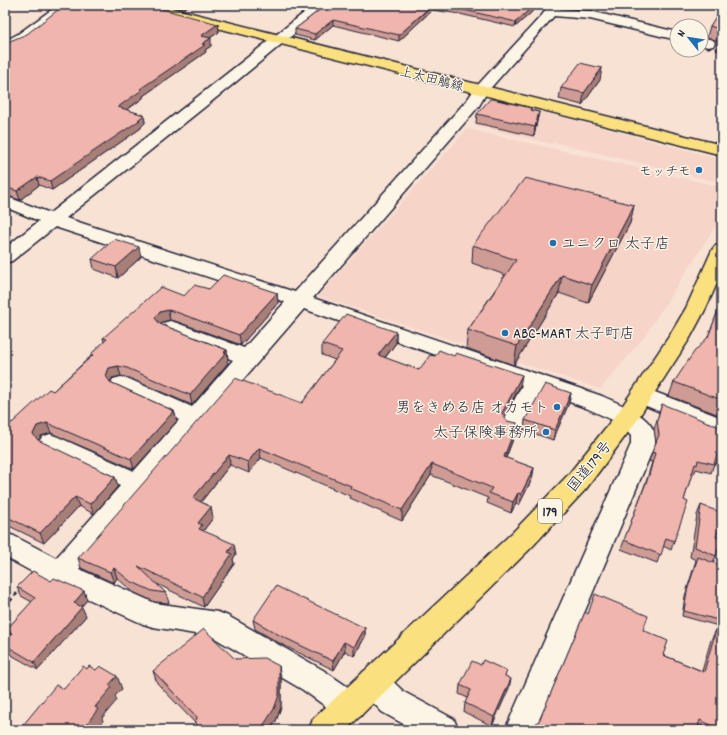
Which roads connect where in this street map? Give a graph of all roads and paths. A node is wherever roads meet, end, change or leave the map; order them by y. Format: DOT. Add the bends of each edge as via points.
graph roads {
  1 [pos="66,5"];
  2 [pos="143,5"];
  3 [pos="322,5"];
  4 [pos="462,5"];
  5 [pos="474,5"];
  6 [pos="552,9"];
  7 [pos="5,32"];
  8 [pos="669,34"];
  9 [pos="23,37"];
  10 [pos="278,39"];
  11 [pos="5,46"];
  12 [pos="481,90"];
  13 [pos="722,150"];
  14 [pos="5,201"];
  15 [pos="52,220"];
  16 [pos="722,250"];
  17 [pos="5,257"];
  18 [pos="300,300"];
  19 [pos="170,328"];
  20 [pos="249,358"];
  21 [pos="536,381"];
  22 [pos="121,385"];
  23 [pos="642,395"];
  24 [pos="627,417"];
  25 [pos="196,418"];
  26 [pos="514,424"];
  27 [pos="722,428"];
  28 [pos="50,443"];
  29 [pos="138,484"];
  30 [pos="5,544"];
  31 [pos="51,569"];
  32 [pos="5,606"];
  33 [pos="373,682"];
  34 [pos="350,706"];
  35 [pos="324,730"];
  36 [pos="443,730"];
  37 [pos="520,730"];
  1 -- 9 [label="street"];
  2 -- 10 [label="main road, 上太田鵤線"];
  3 -- 10 [label="street"];
  4 -- 5 [label="street"];
  6 -- 8 [label="street" via="590,15"];
  6 -- 12 [label="street"];
  7 -- 9 [label="street"];
  9 -- 11 [label="street"];
  10 -- 12 [label="main road, 上太田鵤線"];
  10 -- 15 [label="street"];
  12 -- 13 [label="main road, 上太田鵤線"];
  12 -- 18 [label="street" via="473,103"];
  14 -- 15 [label="street"];
  15 -- 17 [label="street"];
  15 -- 18 [label="street"];
  16 -- 23 [label="main road, 国道179号 / 179" via="696,308"];
  18 -- 20 [label="street"];
  18 -- 21 [label="street"];
  19 -- 20 [label="street"];
  20 -- 25 [label="street"];
  21 -- 24 [label="street"];
  21 -- 26 [label="street"];
  22 -- 25 [label="street"];
  23 -- 24 [label="main road, 国道179号 / 179"];
  23 -- 27 [label="street"];
  24 -- 33 [label="main road, 国道179号 / 179" via="577,482 522,540"];
  24 -- 37 [label="street" via="643,433 643,444"];
  25 -- 29 [label="street"];
  28 -- 29 [label="street"];
  29 -- 31 [label="street"];
  30 -- 31 [label="street"];
  31 -- 32 [label="path"];
  31 -- 34 [label="street" via="153,615 218,626 313,680"];
  33 -- 34 [label="main road, 国道179号 / 179"];
  33 -- 36 [label="street" via="393,702"];
  34 -- 35 [label="main road, 国道179号 / 179"];
}
